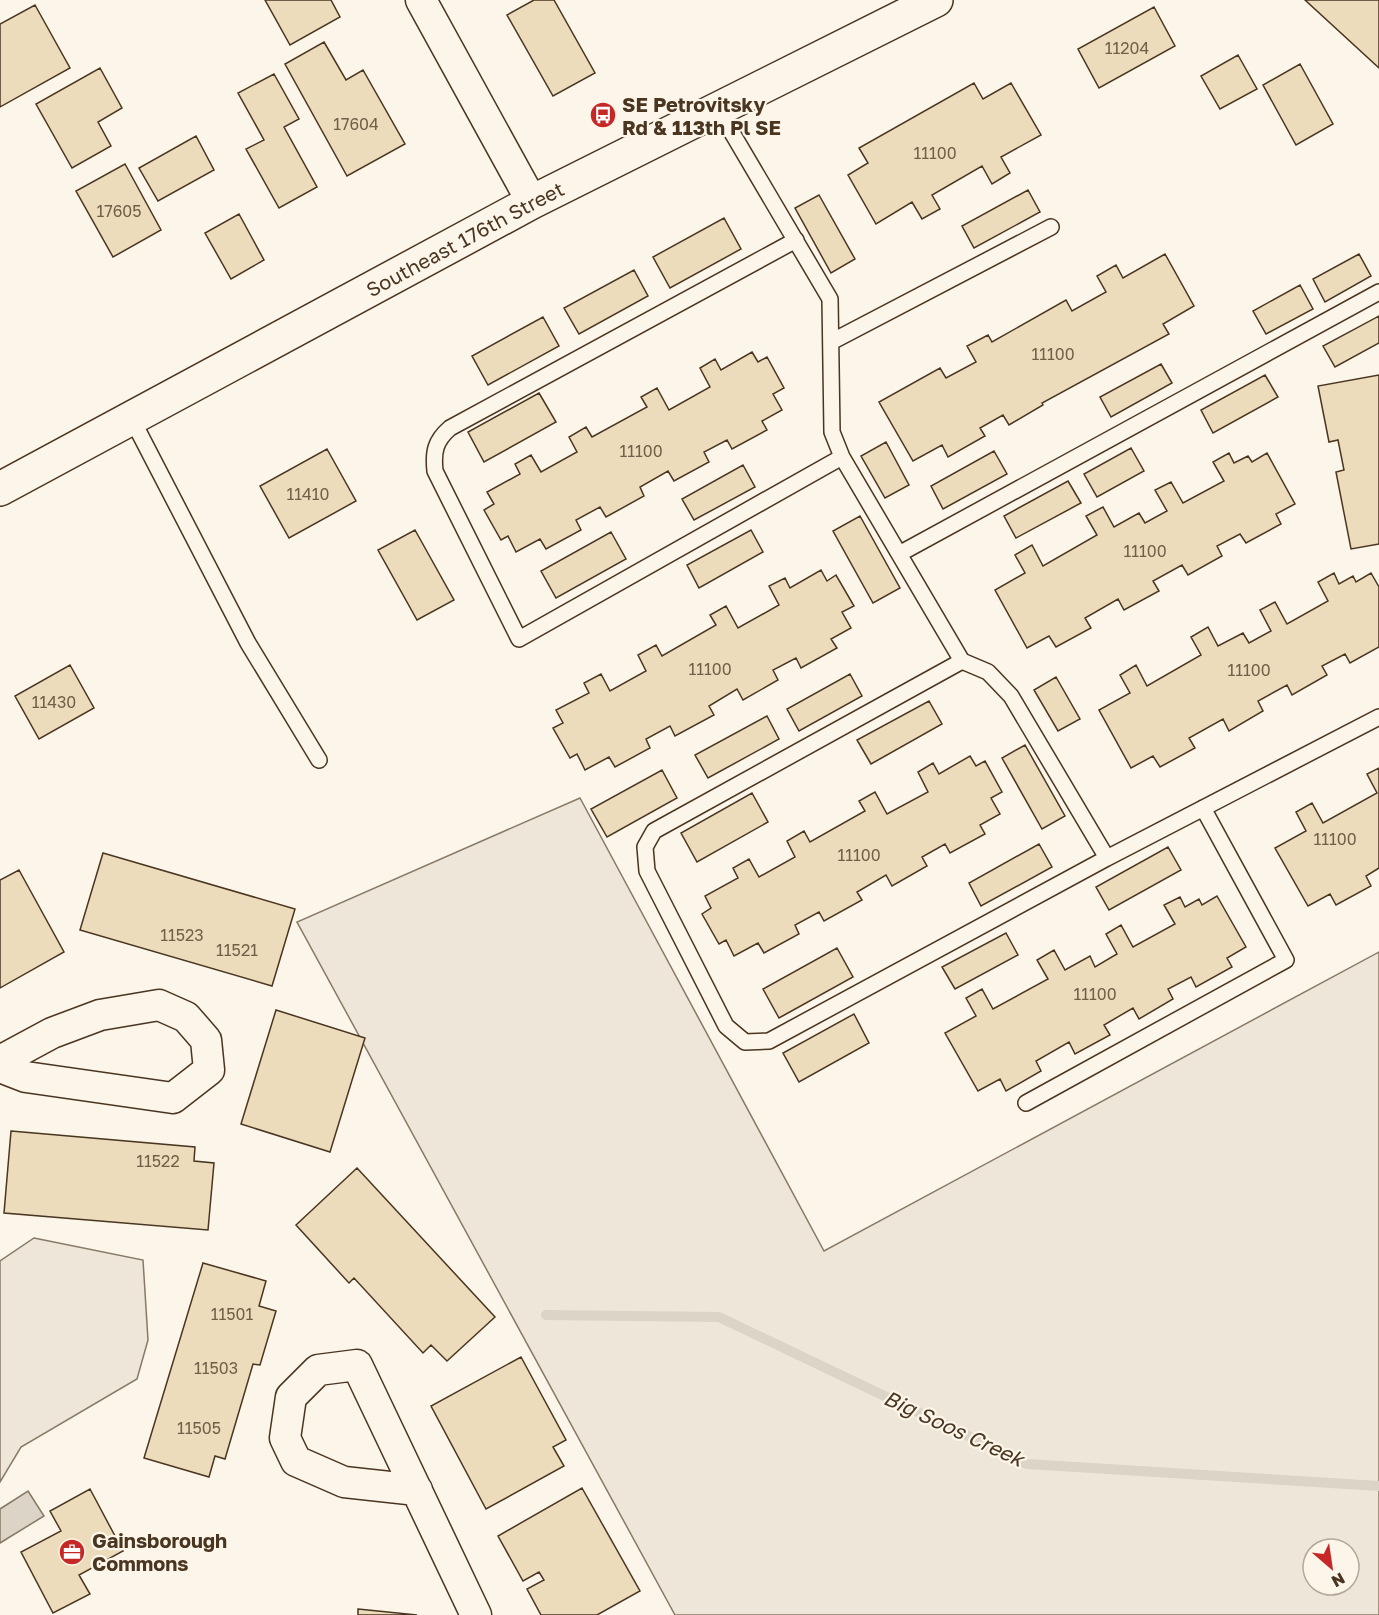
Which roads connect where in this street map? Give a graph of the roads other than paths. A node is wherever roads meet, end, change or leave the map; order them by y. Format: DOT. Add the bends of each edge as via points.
graph roads {
  1 [pos="421,0"];
  2 [pos="936,0"];
  3 [pos="718,109"];
  4 [pos="532,202"];
  5 [pos="1051,227"];
  6 [pos="796,240"];
  7 [pos="1379,292"];
  8 [pos="831,342"];
  9 [pos="132,418"];
  10 [pos="842,457"];
  11 [pos="0,489"];
  12 [pos="899,554"];
  13 [pos="962,661"];
  14 [pos="1379,717"];
  15 [pos="319,760"];
  16 [pos="1203,808"];
  17 [pos="1107,858"];
  18 [pos="0,1060"];
  19 [pos="0,1067"];
  20 [pos="1026,1103"];
  21 [pos="417,1490"];
  22 [pos="476,1615"];
  1 -- 4 [label="street"];
  2 -- 3 [label="main road, Southeast 176th Street"];
  3 -- 4 [label="main road, Southeast 176th Street"];
  3 -- 6 [label="lane"];
  4 -- 9 [label="main road, Southeast 176th Street"];
  5 -- 8 [label="lane"];
  6 -- 8 [label="lane" via="830,299"];
  6 -- 10 [label="lane" via="450,428 437,439 435,471 519,639"];
  7 -- 12 [label="lane"];
  8 -- 10 [label="lane" via="832,432"];
  9 -- 11 [label="main road, Southeast 176th Street"];
  9 -- 15 [label="lane" via="248,643"];
  10 -- 12 [label="lane"];
  12 -- 13 [label="lane"];
  13 -- 17 [label="lane" via="988,672 1011,696"];
  13 -- 17 [label="lane" via="654,831 645,847 646,871 726,1026 745,1042 770,1041"];
  14 -- 16 [label="lane"];
  16 -- 17 [label="lane"];
  16 -- 20 [label="lane" via="1286,960"];
  18 -- 19 [label="street" via="52,1033 100,1015 159,1005 186,1017 206,1040 209,1070 173,1098 27,1077"];
  21 -- 21 [label="street" via="344,1482 296,1461 285,1438 291,1397 318,1370 357,1365"];
  21 -- 22 [label="street"];
}
